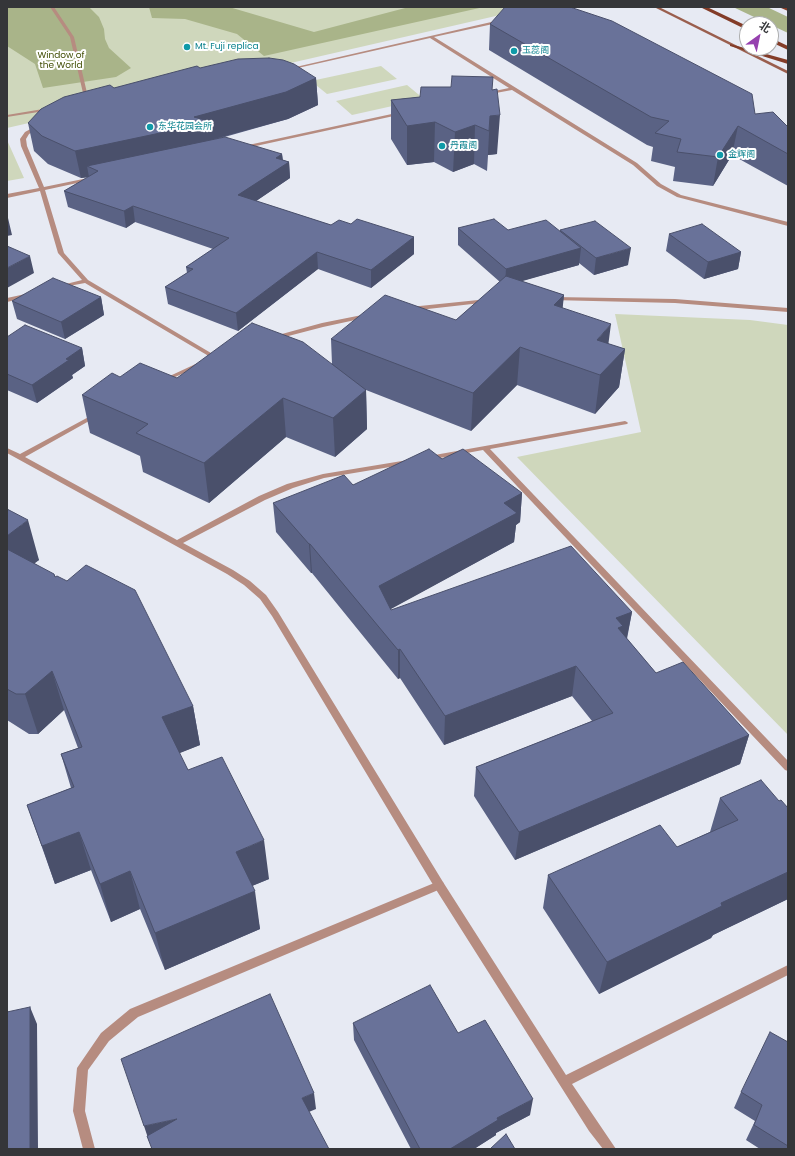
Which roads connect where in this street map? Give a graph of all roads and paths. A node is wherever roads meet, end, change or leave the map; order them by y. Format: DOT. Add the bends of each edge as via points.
graph roads {
  1 [pos="52,7"];
  2 [pos="656,7"];
  3 [pos="703,7"];
  4 [pos="783,7"];
  5 [pos="788,9"];
  6 [pos="507,19"];
  7 [pos="739,24"];
  8 [pos="431,37"];
  9 [pos="732,45"];
  10 [pos="788,62"];
  11 [pos="283,70"];
  12 [pos="788,73"];
  13 [pos="513,88"];
  14 [pos="483,95"];
  15 [pos="76,102"];
  16 [pos="58,108"];
  17 [pos="406,112"];
  18 [pos="7,116"];
  19 [pos="43,126"];
  20 [pos="237,148"];
  21 [pos="91,180"];
  22 [pos="42,190"];
  23 [pos="7,196"];
  24 [pos="788,224"];
  25 [pos="86,281"];
  26 [pos="50,290"];
  27 [pos="36,293"];
  28 [pos="549,299"];
  29 [pos="7,300"];
  30 [pos="493,300"];
  31 [pos="405,310"];
  32 [pos="788,310"];
  33 [pos="374,315"];
  34 [pos="268,339"];
  35 [pos="158,382"];
  36 [pos="103,411"];
  37 [pos="625,423"];
  38 [pos="485,448"];
  39 [pos="7,450"];
  40 [pos="20,457"];
  41 [pos="178,542"];
  42 [pos="788,767"];
  43 [pos="439,886"];
  44 [pos="788,970"];
  45 [pos="564,1082"];
  46 [pos="89,1149"];
  47 [pos="610,1149"];
  1 -- 15 [label="street" via="72,37 85,93 81,100"];
  2 -- 9 [label="main road"];
  3 -- 7 [label="main road"];
  4 -- 5 [label="main road"];
  6 -- 8 [label="street"];
  8 -- 11 [label="street"];
  8 -- 13 [label="street"];
  9 -- 10 [label="main road"];
  9 -- 12 [label="main road"];
  13 -- 14 [label="street"];
  13 -- 24 [label="street" via="635,164 659,185 679,196"];
  16 -- 18 [label="street"];
  17 -- 20 [label="street"];
  19 -- 22 [label="street" via="27,134 23,140"];
  21 -- 22 [label="street"];
  22 -- 23 [label="street"];
  22 -- 25 [label="street" via="61,253"];
  25 -- 26 [label="street"];
  25 -- 35 [label="street" via="218,356"];
  27 -- 29 [label="street"];
  28 -- 32 [label="street" via="675,301"];
  30 -- 31 [label="street"];
  33 -- 34 [label="street"];
  36 -- 40 [label="street"];
  37 -- 38 [label="street"];
  38 -- 41 [label="street" via="323,476 290,486"];
  38 -- 42 [label="street"];
  39 -- 40 [label="street"];
  40 -- 41 [label="street"];
  41 -- 43 [label="street" via="247,583 263,597"];
  43 -- 45 [label="street"];
  43 -- 46 [label="street" via="134,1013 105,1037 83,1068 80,1111"];
  44 -- 45 [label="street"];
  45 -- 47 [label="street"];
}
